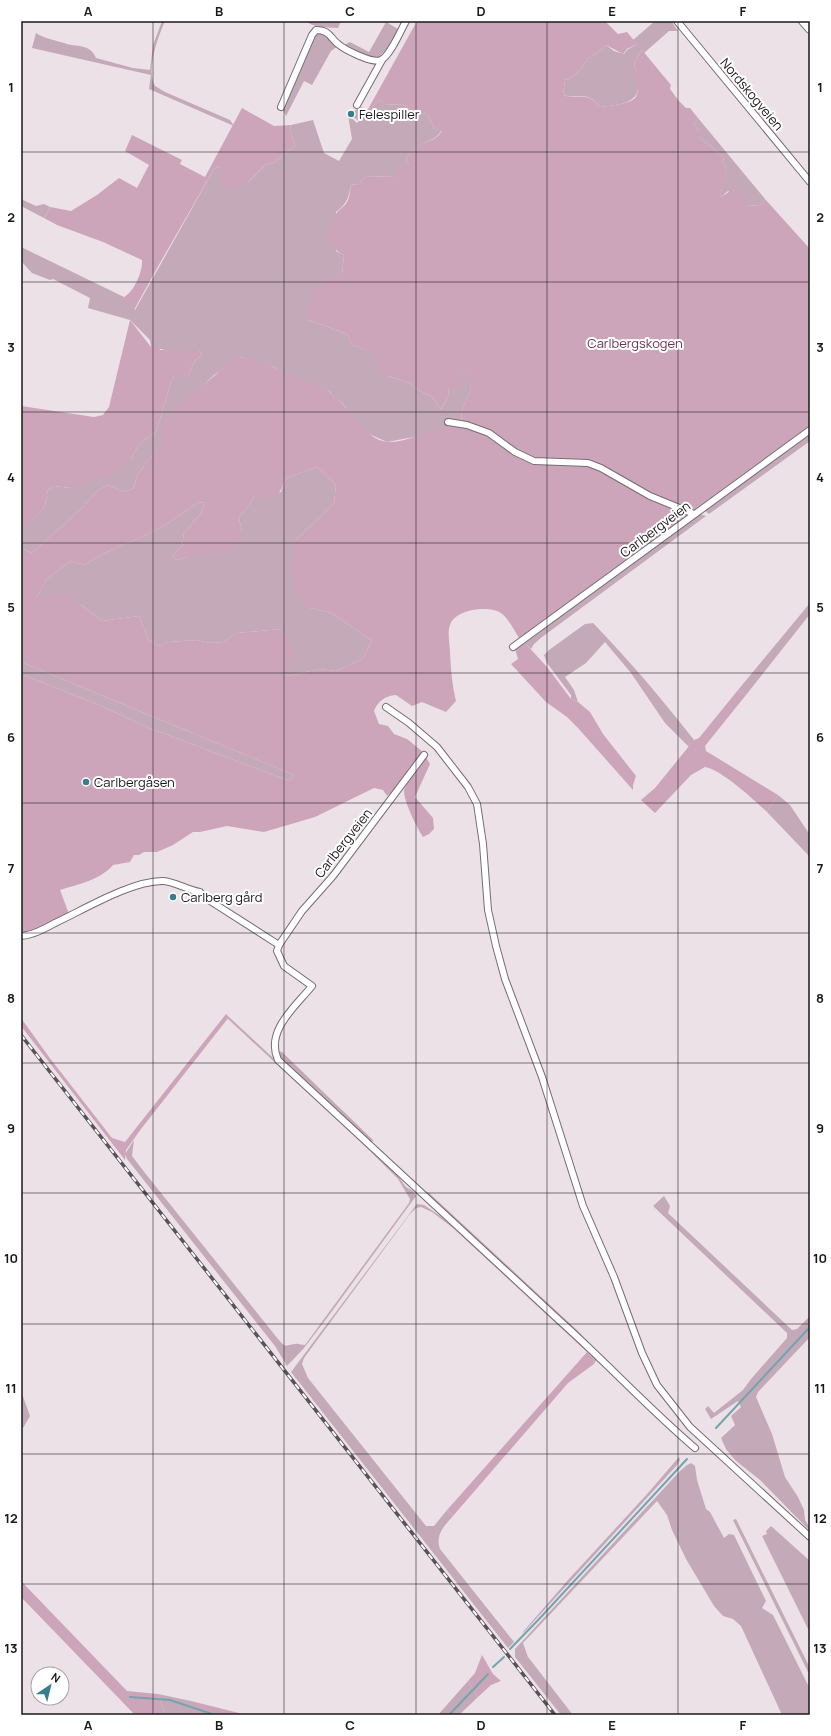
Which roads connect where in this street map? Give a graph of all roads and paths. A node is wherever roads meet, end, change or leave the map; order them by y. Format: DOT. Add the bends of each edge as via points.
graph roads {
  1 [pos="406,21"];
  2 [pos="677,21"];
  3 [pos="803,21"];
  4 [pos="810,29"];
  5 [pos="382,60"];
  6 [pos="357,105"];
  7 [pos="281,107"];
  8 [pos="810,182"];
  9 [pos="448,422"];
  10 [pos="810,430"];
  11 [pos="694,514"];
  12 [pos="513,647"];
  13 [pos="386,707"];
  14 [pos="424,754"];
  15 [pos="21,936"];
  16 [pos="278,945"];
  17 [pos="695,1448"];
  18 [pos="810,1537"];
  1 -- 5 [label="street"];
  2 -- 8 [label="street, Nordskogveien"];
  3 -- 4 [label="street"];
  5 -- 6 [label="street"];
  5 -- 7 [label="street" via="374,61 359,55 340,45 325,31 316,30"];
  9 -- 11 [label="street" via="467,425 489,433 515,452 534,461 588,463 650,496"];
  10 -- 11 [label="street, Carlbergveien"];
  11 -- 12 [label="street, Carlbergveien"];
  13 -- 18 [label="street" via="437,747 468,787 477,804 488,910 505,979 542,1077 583,1206 657,1385 690,1427"];
  14 -- 16 [label="street, Carlbergveien"];
  15 -- 16 [label="street" via="36,932 102,899 140,885 162,881 200,892"];
  16 -- 17 [label="street" via="277,951 284,966 312,986 278,1028 274,1050 278,1060 596,1353"];
}
